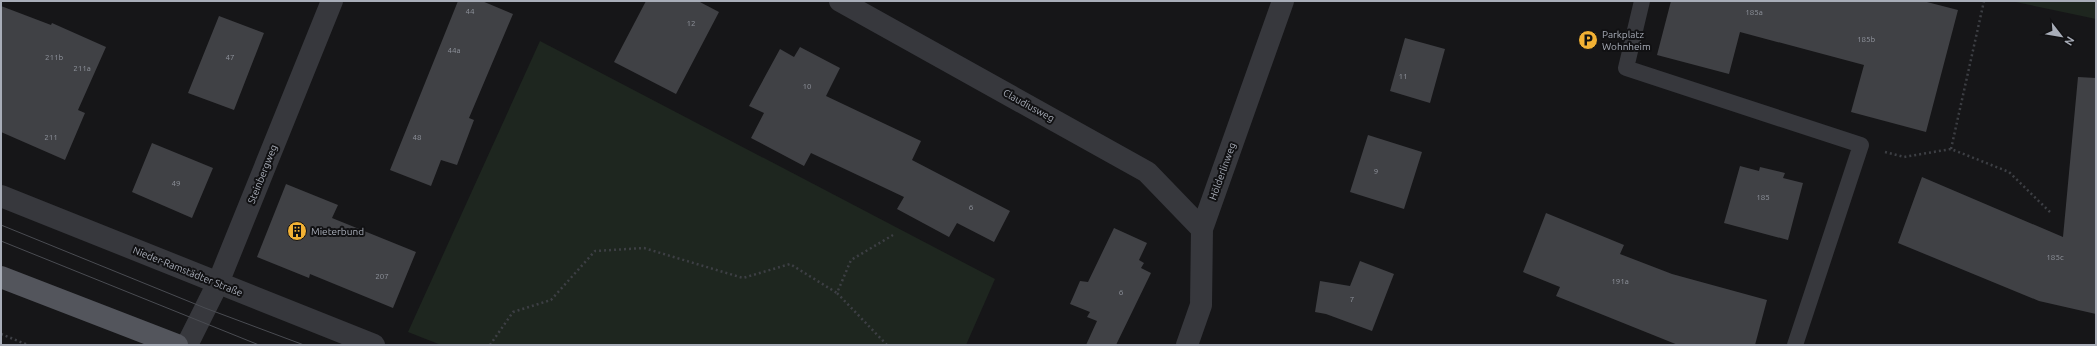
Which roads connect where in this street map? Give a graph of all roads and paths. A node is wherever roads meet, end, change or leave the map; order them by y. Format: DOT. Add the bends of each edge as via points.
graph roads {
  1 [pos="332,1"];
  2 [pos="840,1"];
  3 [pos="1283,1"];
  4 [pos="1642,1"];
  5 [pos="1984,1"];
  6 [pos="1861,145"];
  7 [pos="1951,149"];
  8 [pos="1,196"];
  9 [pos="2050,212"];
  10 [pos="1202,229"];
  11 [pos="893,235"];
  12 [pos="1,277"];
  13 [pos="218,283"];
  14 [pos="837,293"];
  15 [pos="1,334"];
  16 [pos="28,345"];
  17 [pos="177,345"];
  18 [pos="187,345"];
  19 [pos="374,345"];
  20 [pos="490,345"];
  21 [pos="887,345"];
  22 [pos="1188,345"];
  23 [pos="1795,345"];
  1 -- 13 [label="street, Steinbergweg"];
  2 -- 10 [label="street, Claudiusweg" via="1147,172"];
  3 -- 10 [label="street, Hölderlinweg"];
  4 -- 6 [label="lane" via="1626,68"];
  5 -- 7 [label="path"];
  6 -- 7 [label="path" via="1904,157"];
  6 -- 23 [label="lane"];
  7 -- 9 [label="path" via="2009,172"];
  8 -- 13 [label="street, Nieder-Ramstädter Straße"];
  10 -- 22 [label="street, Hölderlinweg" via="1201,305"];
  11 -- 14 [label="path" via="851,260"];
  12 -- 17 [label="main road"];
  13 -- 18 [label="street, Steinbergweg"];
  13 -- 19 [label="street, Nieder-Ramstädter Straße"];
  14 -- 20 [label="path" via="790,264 743,278 644,248 595,251 551,300 513,312"];
  14 -- 21 [label="path"];
  15 -- 16 [label="path"];
}
